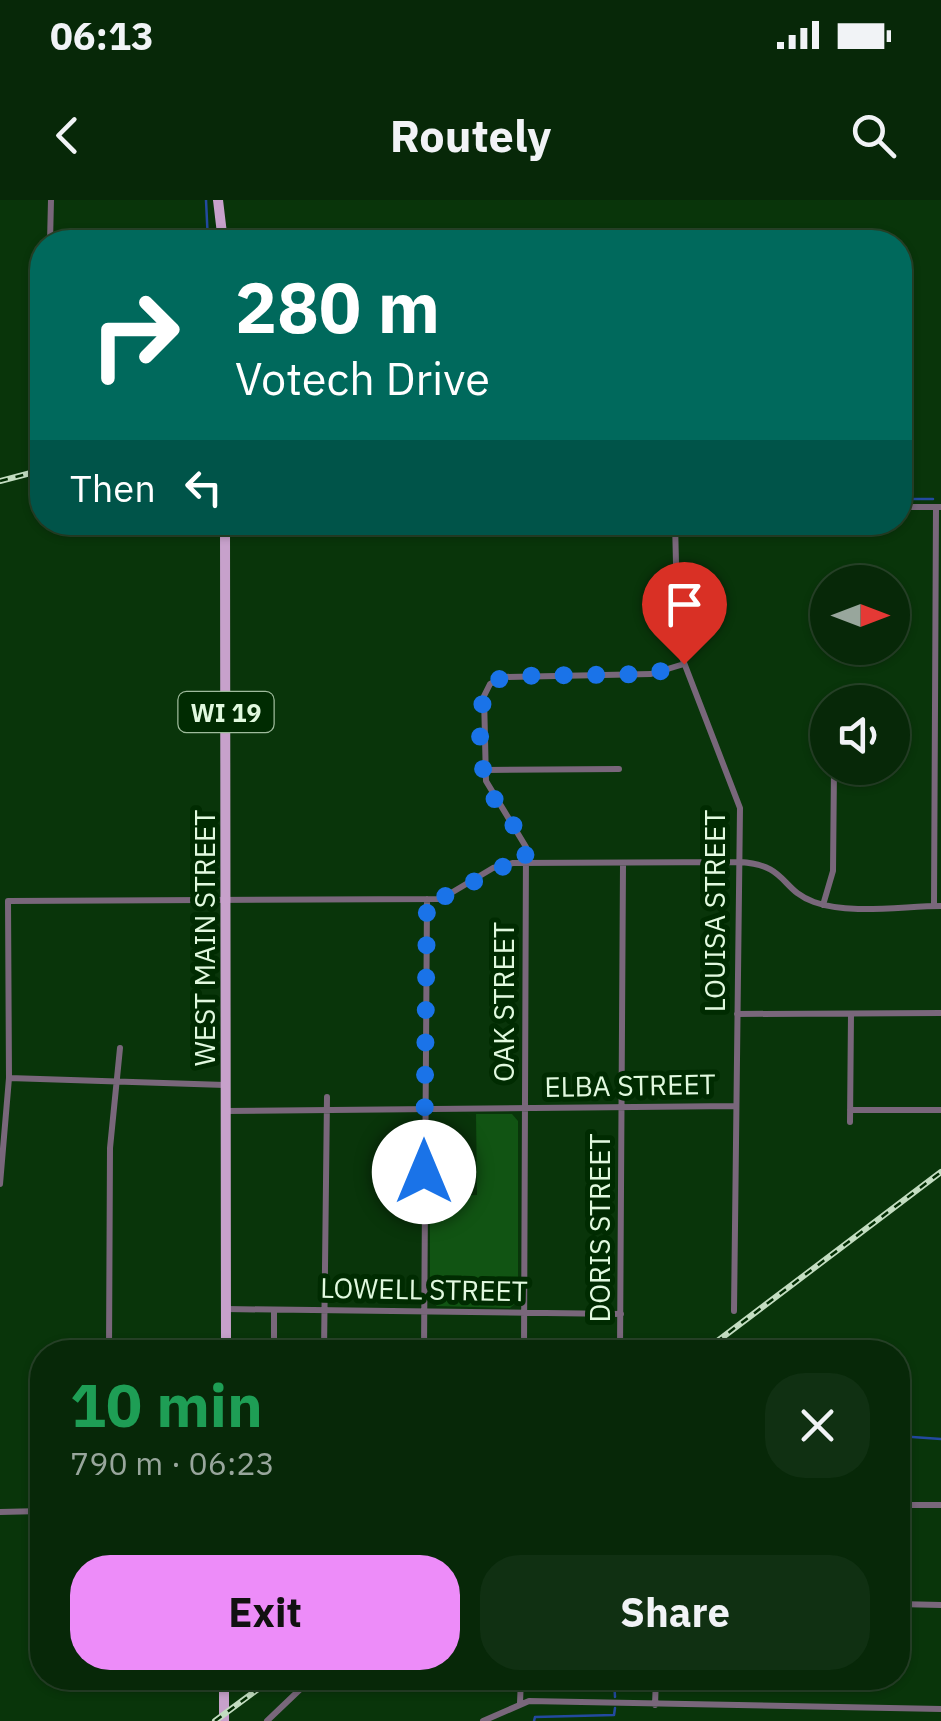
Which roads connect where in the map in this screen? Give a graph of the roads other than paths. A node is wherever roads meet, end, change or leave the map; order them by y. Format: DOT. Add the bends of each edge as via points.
graph roads {
  1 [pos="50,200"];
  2 [pos="222,200"];
  3 [pos="50,230"];
  4 [pos="223,230"];
  5 [pos="912,507"];
  6 [pos="938,507"];
  7 [pos="225,535"];
  8 [pos="675,535"];
  9 [pos="938,607"];
  10 [pos="684,664"];
  11 [pos="938,697"];
  12 [pos="484,770"];
  13 [pos="619,770"];
  14 [pos="834,785"];
  15 [pos="740,862"];
  16 [pos="623,863"];
  17 [pos="526,864"];
  18 [pos="427,899"];
  19 [pos="226,902"];
  20 [pos="823,905"];
  21 [pos="938,906"];
  22 [pos="941,1013"];
  23 [pos="737,1014"];
  24 [pos="851,1014"];
  25 [pos="120,1048"];
  26 [pos="4,1051"];
  27 [pos="9,1078"];
  28 [pos="113,1082"];
  29 [pos="226,1085"];
  30 [pos="327,1097"];
  31 [pos="735,1106"];
  32 [pos="425,1108"];
  33 [pos="524,1108"];
  34 [pos="622,1108"];
  35 [pos="327,1109"];
  36 [pos="850,1110"];
  37 [pos="941,1110"];
  38 [pos="226,1111"];
  39 [pos="850,1122"];
  40 [pos="1,1150"];
  41 [pos="0,1184"];
  42 [pos="226,1309"];
  43 [pos="274,1310"];
  44 [pos="324,1311"];
  45 [pos="424,1311"];
  46 [pos="734,1311"];
  47 [pos="525,1313"];
  48 [pos="620,1314"];
  49 [pos="109,1340"];
  50 [pos="226,1340"];
  51 [pos="274,1340"];
  52 [pos="324,1340"];
  53 [pos="424,1340"];
  54 [pos="524,1340"];
  55 [pos="620,1340"];
  56 [pos="910,1505"];
  57 [pos="941,1505"];
  58 [pos="30,1511"];
  59 [pos="0,1512"];
  60 [pos="910,1604"];
  61 [pos="941,1604"];
  62 [pos="224,1690"];
  63 [pos="299,1690"];
  64 [pos="521,1690"];
  65 [pos="656,1690"];
  66 [pos="520,1703"];
  67 [pos="655,1705"];
  68 [pos="941,1709"];
  69 [pos="224,1721"];
  70 [pos="267,1721"];
  71 [pos="483,1721"];
  1 -- 3 [label="street"];
  2 -- 4 [label="main road"];
  5 -- 6 [label="street"];
  6 -- 9 [label="street"];
  7 -- 19 [label="main road, WEST MAIN STREET / WI 19"];
  8 -- 10 [label="street, LOUISA STREET" via="675,634"];
  9 -- 11 [label="street"];
  10 -- 12 [label="street, OAK STREET" via="661,673 496,680 484,696"];
  10 -- 15 [label="street, LOUISA STREET" via="736,792"];
  11 -- 21 [label="street"];
  12 -- 13 [label="street"];
  12 -- 17 [label="street, OAK STREET" via="489,789 524,838"];
  14 -- 20 [label="street" via="833,871"];
  15 -- 16 [label="street"];
  15 -- 20 [label="street" via="776,870 798,893"];
  15 -- 23 [label="street, LOUISA STREET"];
  16 -- 17 [label="street"];
  16 -- 34 [label="street, DORIS STREET"];
  17 -- 18 [label="street" via="493,868 448,898"];
  17 -- 33 [label="street, OAK STREET"];
  18 -- 19 [label="street"];
  18 -- 32 [label="street"];
  19 -- 26 [label="street" via="8,902"];
  19 -- 29 [label="main road, WEST MAIN STREET / WI 19"];
  20 -- 21 [label="street"];
  22 -- 24 [label="street"];
  23 -- 24 [label="street"];
  23 -- 31 [label="street, LOUISA STREET"];
  24 -- 36 [label="street"];
  25 -- 28 [label="street"];
  26 -- 27 [label="street"];
  27 -- 28 [label="street"];
  27 -- 40 [label="street"];
  28 -- 29 [label="street"];
  28 -- 49 [label="street"];
  29 -- 38 [label="main road, WEST MAIN STREET / WI 19"];
  30 -- 35 [label="street"];
  31 -- 34 [label="street, ELBA STREET"];
  31 -- 46 [label="street, LOUISA STREET"];
  32 -- 33 [label="street, ELBA STREET"];
  32 -- 35 [label="street, ELBA STREET"];
  32 -- 45 [label="street"];
  33 -- 34 [label="street, ELBA STREET"];
  33 -- 47 [label="street, OAK STREET"];
  34 -- 48 [label="street, DORIS STREET"];
  35 -- 38 [label="street, ELBA STREET"];
  35 -- 44 [label="street"];
  36 -- 37 [label="street"];
  36 -- 39 [label="street"];
  38 -- 42 [label="main road, WEST MAIN STREET / WI 19"];
  40 -- 41 [label="street"];
  42 -- 43 [label="street, LOWELL STREET"];
  42 -- 50 [label="main road, WEST MAIN STREET / WI 19"];
  43 -- 44 [label="street, LOWELL STREET"];
  43 -- 51 [label="street"];
  44 -- 45 [label="street, LOWELL STREET"];
  44 -- 52 [label="street"];
  45 -- 47 [label="street, LOWELL STREET"];
  45 -- 53 [label="street"];
  47 -- 48 [label="street, LOWELL STREET"];
  47 -- 54 [label="street, OAK STREET"];
  48 -- 55 [label="street, DORIS STREET"];
  56 -- 57 [label="street"];
  58 -- 59 [label="street"];
  60 -- 61 [label="street"];
  62 -- 69 [label="main road"];
  63 -- 70 [label="street"];
  64 -- 66 [label="street"];
  65 -- 67 [label="street"];
  66 -- 67 [label="street"];
  66 -- 71 [label="street"];
  67 -- 68 [label="street"];
}
